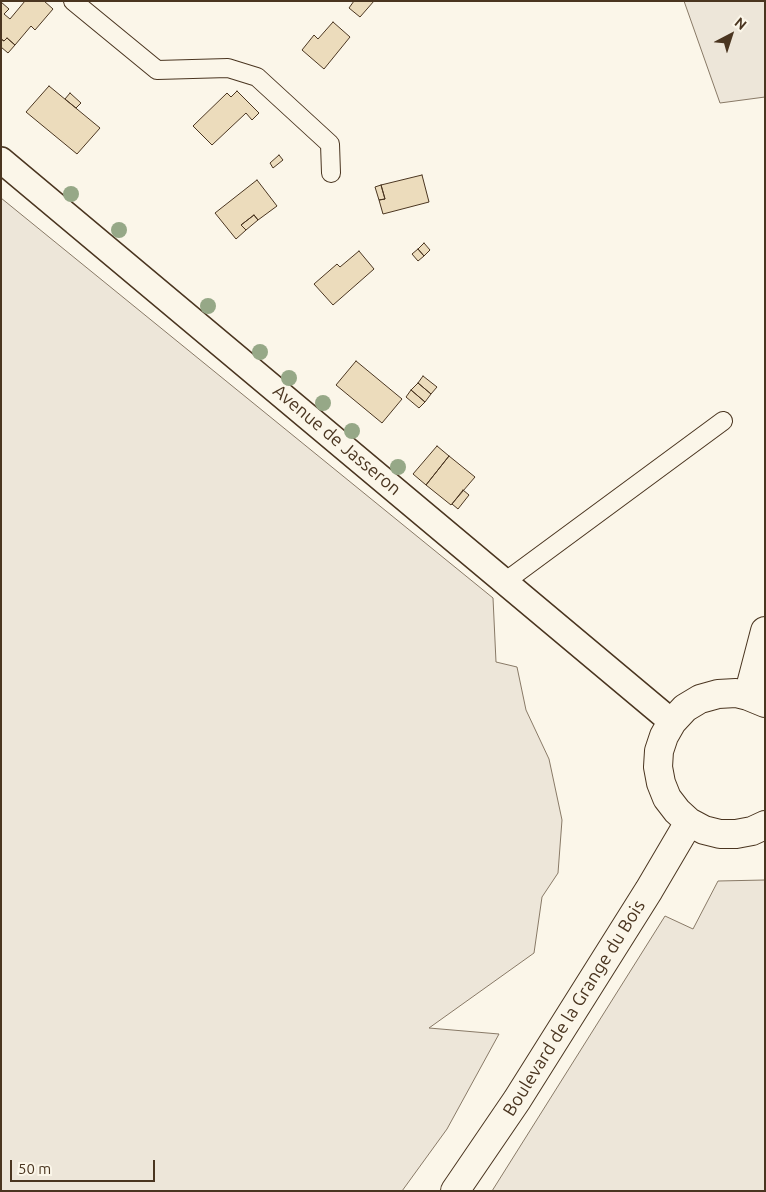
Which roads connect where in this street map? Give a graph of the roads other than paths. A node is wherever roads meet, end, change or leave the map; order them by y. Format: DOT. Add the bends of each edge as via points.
graph roads {
  1 [pos="73,1"];
  2 [pos="1,160"];
  3 [pos="331,173"];
  4 [pos="723,421"];
  5 [pos="506,581"];
  6 [pos="765,631"];
  7 [pos="757,699"];
  8 [pos="672,722"];
  9 [pos="689,822"];
  10 [pos="765,825"];
  11 [pos="455,1191"];
  1 -- 3 [label="street" via="157,70 228,68 258,77 330,144"];
  2 -- 5 [label="main road, Avenue de Jasseron"];
  4 -- 5 [label="street"];
  5 -- 8 [label="main road, Avenue de Jasseron"];
  6 -- 7 [label="main road"];
  7 -- 8 [label="main road" via="736,693 718,694 685,708"];
  8 -- 9 [label="main road" via="664,736 658,767 667,798"];
  9 -- 10 [label="main road" via="720,834 752,831"];
  9 -- 11 [label="main road, Boulevard de la Grange du Bois" via="517,1100"];
}
